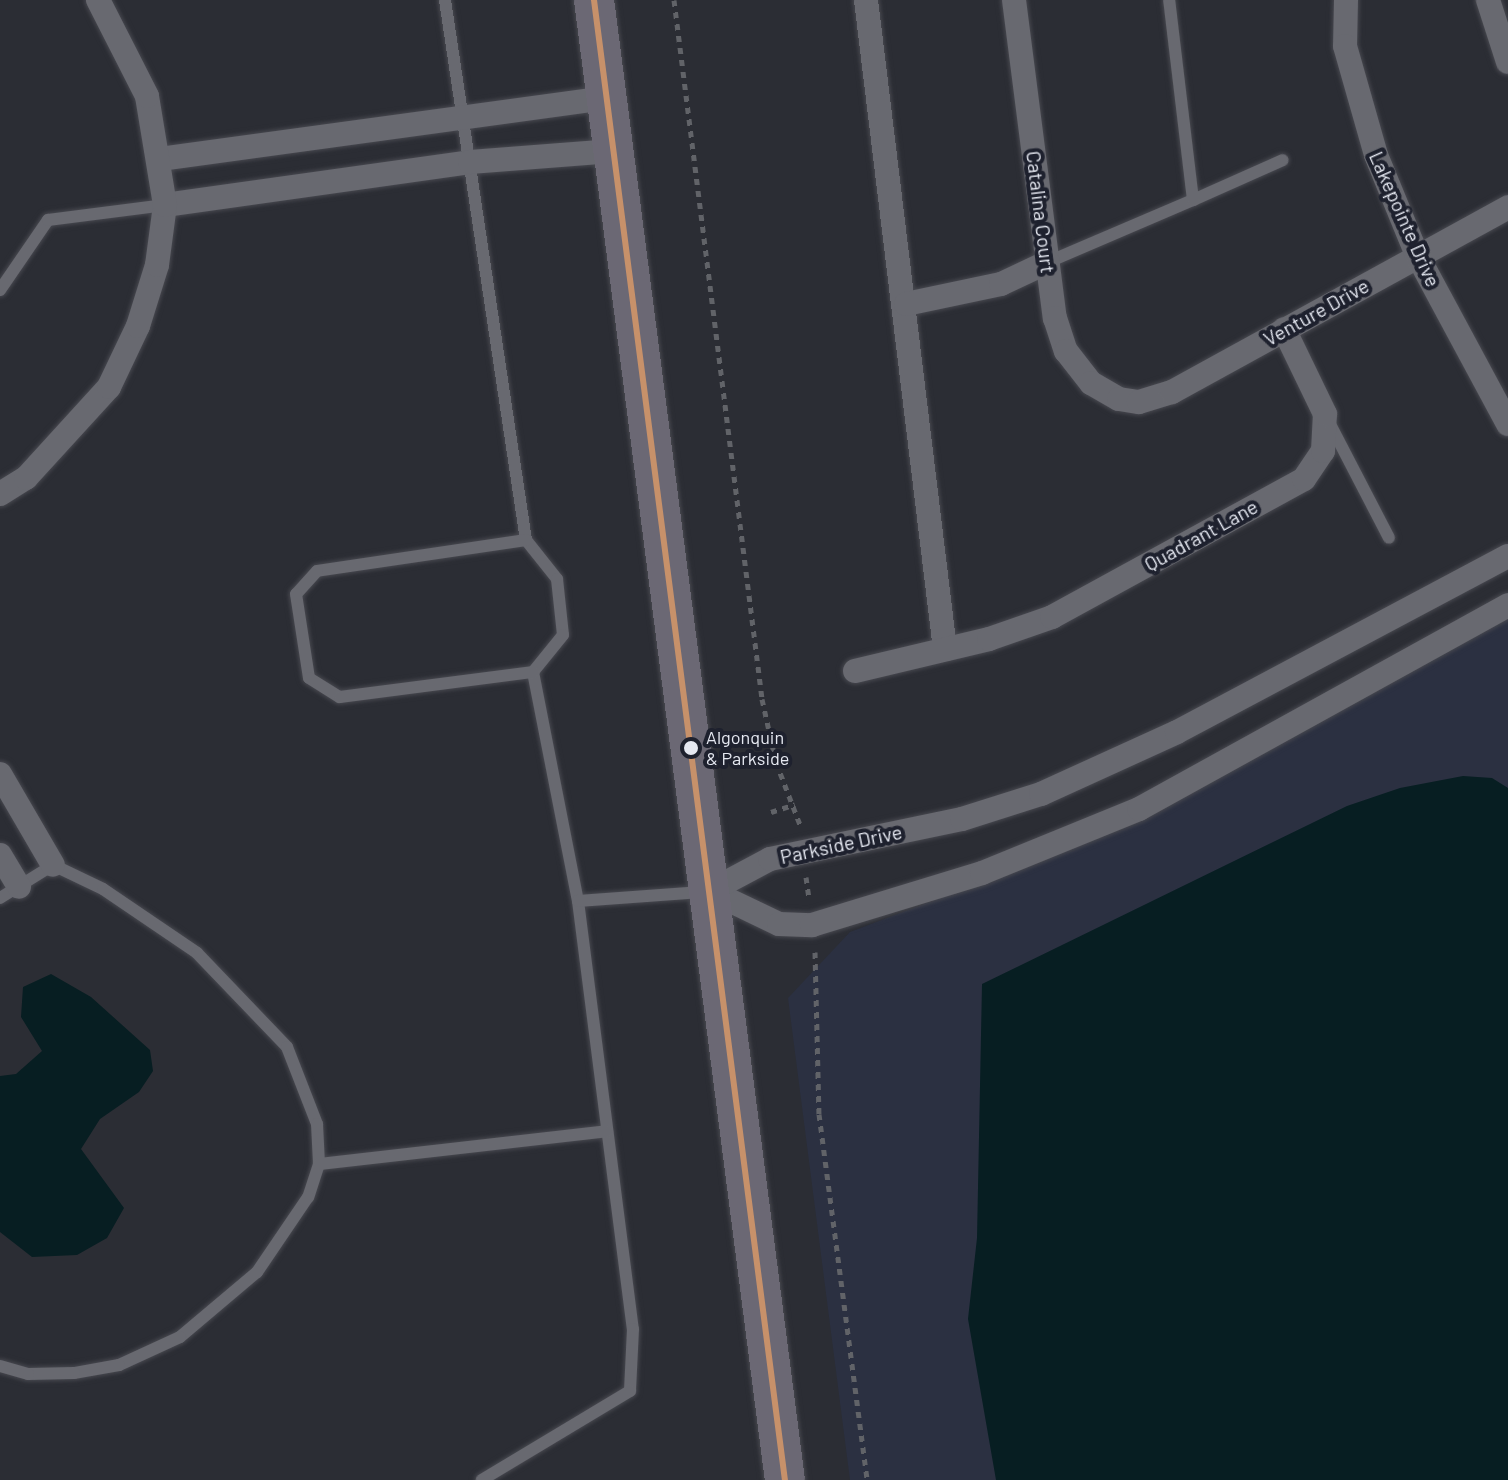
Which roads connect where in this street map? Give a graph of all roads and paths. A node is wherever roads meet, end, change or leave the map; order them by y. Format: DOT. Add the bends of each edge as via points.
graph roads {
  1 [pos="98,0"];
  2 [pos="445,0"];
  3 [pos="594,0"];
  4 [pos="674,0"];
  5 [pos="866,0"];
  6 [pos="1014,0"];
  7 [pos="1169,0"];
  8 [pos="1346,0"];
  9 [pos="1488,0"];
  10 [pos="1506,51"];
  11 [pos="607,98"];
  12 [pos="464,121"];
  13 [pos="613,151"];
  14 [pos="160,159"];
  15 [pos="1283,160"];
  16 [pos="470,162"];
  17 [pos="1193,200"];
  18 [pos="165,205"];
  19 [pos="1508,207"];
  20 [pos="1417,255"];
  21 [pos="1048,262"];
  22 [pos="0,290"];
  23 [pos="906,304"];
  24 [pos="1284,329"];
  25 [pos="1119,399"];
  26 [pos="1325,414"];
  27 [pos="1508,424"];
  28 [pos="0,494"];
  29 [pos="1389,538"];
  30 [pos="526,540"];
  31 [pos="1508,556"];
  32 [pos="1508,605"];
  33 [pos="945,649"];
  34 [pos="855,671"];
  35 [pos="533,672"];
  36 [pos="0,774"];
  37 [pos="795,804"];
  38 [pos="771,812"];
  39 [pos="803,853"];
  40 [pos="0,855"];
  41 [pos="53,865"];
  42 [pos="710,891"];
  43 [pos="9,892"];
  44 [pos="578,901"];
  45 [pos="813,937"];
  46 [pos="816,956"];
  47 [pos="607,1131"];
  48 [pos="319,1164"];
  49 [pos="0,1366"];
  50 [pos="482,1480"];
  51 [pos="785,1480"];
  52 [pos="867,1480"];
  1 -- 14 [label="street" via="147,96"];
  2 -- 12 [label="lane"];
  3 -- 11 [label="main road"];
  4 -- 37 [label="path" via="762,699 776,762"];
  5 -- 23 [label="street"];
  6 -- 21 [label="street, Catalina Court"];
  7 -- 17 [label="lane"];
  8 -- 20 [label="street, Lakepointe Drive" via="1345,46 1376,155"];
  9 -- 10 [label="street"];
  11 -- 12 [label="street"];
  11 -- 13 [label="main road"];
  12 -- 14 [label="street"];
  12 -- 16 [label="lane"];
  13 -- 16 [label="street"];
  13 -- 42 [label="main road"];
  14 -- 18 [label="street"];
  15 -- 17 [label="lane"];
  16 -- 18 [label="street"];
  16 -- 30 [label="lane"];
  17 -- 21 [label="lane"];
  18 -- 22 [label="lane" via="48,220"];
  18 -- 28 [label="street" via="157,265 138,326 109,387 26,478"];
  19 -- 20 [label="street, Venture Drive"];
  20 -- 24 [label="street, Venture Drive"];
  20 -- 27 [label="street, Lakepointe Drive"];
  21 -- 23 [label="street" via="1001,284"];
  21 -- 25 [label="street, Catalina Court" via="1055,318 1066,351 1091,383"];
  23 -- 33 [label="street"];
  24 -- 25 [label="street, Venture Drive" via="1172,392 1139,402"];
  24 -- 26 [label="street"];
  26 -- 29 [label="lane"];
  26 -- 33 [label="street, Quadrant Lane" via="1323,451 1304,479 1052,617"];
  30 -- 35 [label="lane" via="557,579 563,635"];
  30 -- 35 [label="lane" via="317,571 296,594 309,678 340,697"];
  31 -- 39 [label="street, Parkside Drive" via="1177,732 1041,794 962,819"];
  32 -- 45 [label="street" via="1139,809"];
  33 -- 34 [label="street, Quadrant Lane"];
  35 -- 44 [label="lane"];
  36 -- 41 [label="street"];
  37 -- 38 [label="path"];
  37 -- 39 [label="path"];
  39 -- 42 [label="street, Parkside Drive" via="770,859"];
  39 -- 45 [label="path"];
  40 -- 43 [label="street"];
  41 -- 43 [label="lane"];
  41 -- 48 [label="lane" via="197,953 262,1015 303,1079 317,1124"];
  42 -- 44 [label="lane"];
  42 -- 45 [label="street"];
  42 -- 51 [label="main road"];
  44 -- 47 [label="lane"];
  46 -- 52 [label="path" via="819,1114"];
  47 -- 48 [label="lane"];
  47 -- 50 [label="lane" via="633,1329 630,1391"];
  48 -- 49 [label="lane" via="308,1197 257,1272 180,1337 119,1365 74,1373 28,1374"];
}
